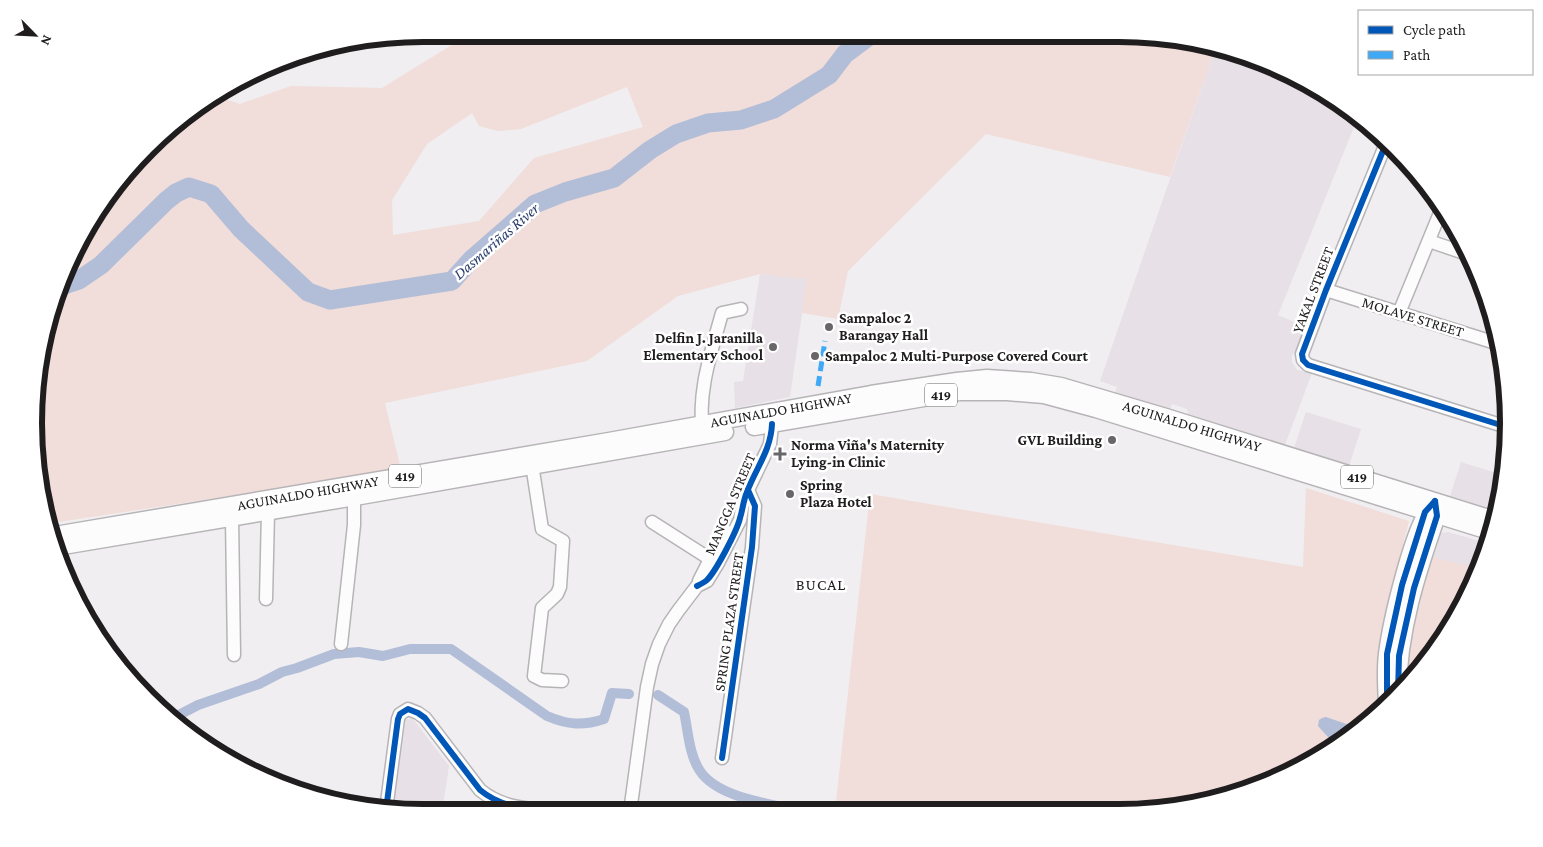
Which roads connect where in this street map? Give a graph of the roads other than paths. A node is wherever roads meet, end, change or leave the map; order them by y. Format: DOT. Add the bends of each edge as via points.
graph roads {
  1 [pos="1384,149"];
  2 [pos="1439,216"];
  3 [pos="1428,241"];
  4 [pos="1459,251"];
  5 [pos="1326,290"];
  6 [pos="740,309"];
  7 [pos="1399,314"];
  8 [pos="1491,341"];
  9 [pos="772,418"];
  10 [pos="1500,425"];
  11 [pos="702,430"];
  12 [pos="532,460"];
  13 [pos="748,490"];
  14 [pos="354,491"];
  15 [pos="743,503"];
  16 [pos="1432,510"];
  17 [pos="268,512"];
  18 [pos="232,518"];
  19 [pos="1489,519"];
  20 [pos="652,522"];
  21 [pos="1485,530"];
  22 [pos="59,534"];
  23 [pos="63,546"];
  24 [pos="710,559"];
  25 [pos="697,586"];
  26 [pos="266,599"];
  27 [pos="341,644"];
  28 [pos="234,654"];
  29 [pos="562,681"];
  30 [pos="1398,683"];
  31 [pos="1387,695"];
  32 [pos="722,758"];
  33 [pos="387,803"];
  34 [pos="498,804"];
  35 [pos="631,804"];
  1 -- 5 [label="street, YAKAL STREET"];
  2 -- 3 [label="street"];
  3 -- 4 [label="street"];
  3 -- 7 [label="street"];
  5 -- 7 [label="street, MOLAVE STREET"];
  5 -- 10 [label="street, YAKAL STREET" via="1302,354 1308,365"];
  6 -- 11 [label="street" via="722,313 705,373 700,414"];
  7 -- 8 [label="street, MOLAVE STREET"];
  9 -- 11 [label="main road, AGUINALDO HIGHWAY / 419"];
  9 -- 13 [label="street, MANGGA STREET" via="770,444"];
  9 -- 16 [label="main road, AGUINALDO HIGHWAY / 419" via="959,392 1044,395"];
  11 -- 12 [label="main road, AGUINALDO HIGHWAY / 419"];
  12 -- 14 [label="main road, AGUINALDO HIGHWAY / 419"];
  12 -- 29 [label="street" via="542,529 563,540 560,587 542,608 534,676 542,680"];
  13 -- 15 [label="street, MANGGA STREET"];
  13 -- 32 [label="street, SPRING PLAZA STREET" via="755,506 752,547"];
  14 -- 17 [label="main road, AGUINALDO HIGHWAY / 419"];
  14 -- 22 [label="main road, AGUINALDO HIGHWAY / 419"];
  14 -- 27 [label="street" via="354,525"];
  15 -- 24 [label="street, MANGGA STREET"];
  15 -- 25 [label="street, MANGGA STREET" via="740,520 718,563 707,580"];
  16 -- 19 [label="main road, AGUINALDO HIGHWAY / 419"];
  16 -- 21 [label="main road, AGUINALDO HIGHWAY / 419"];
  16 -- 30 [label="main road" via="1404,629"];
  16 -- 31 [label="main road" via="1402,585 1389,639"];
  17 -- 18 [label="main road, AGUINALDO HIGHWAY / 419"];
  17 -- 26 [label="street"];
  18 -- 23 [label="main road, AGUINALDO HIGHWAY / 419"];
  18 -- 28 [label="street"];
  20 -- 24 [label="street"];
  24 -- 25 [label="street, MANGGA STREET"];
  25 -- 35 [label="street, MANGGA STREET" via="669,624 652,664"];
  33 -- 34 [label="street" via="398,720 400,714 408,709 426,718 480,790"];
}
